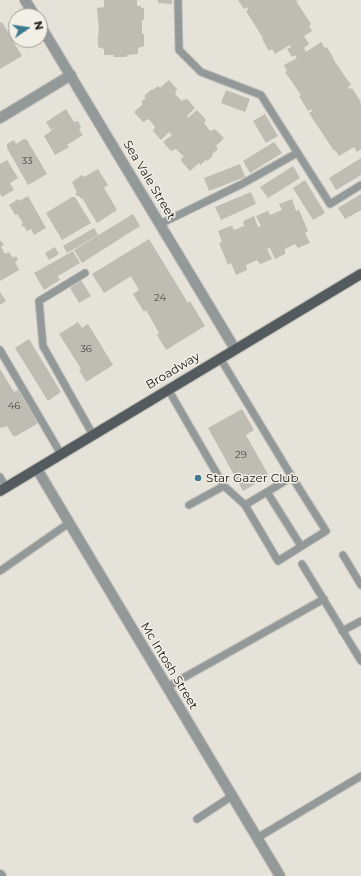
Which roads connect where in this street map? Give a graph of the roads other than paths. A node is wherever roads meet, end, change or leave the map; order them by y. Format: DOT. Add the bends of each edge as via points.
graph roads {
  1 [pos="178,0"];
  2 [pos="48,38"];
  3 [pos="71,75"];
  4 [pos="0,118"];
  5 [pos="298,153"];
  6 [pos="361,185"];
  7 [pos="160,224"];
  8 [pos="85,273"];
  9 [pos="361,274"];
  10 [pos="235,349"];
  11 [pos="0,350"];
  12 [pos="220,358"];
  13 [pos="168,389"];
  14 [pos="93,435"];
  15 [pos="61,454"];
  16 [pos="37,468"];
  17 [pos="0,477"];
  18 [pos="292,477"];
  19 [pos="224,486"];
  20 [pos="3,489"];
  21 [pos="267,492"];
  22 [pos="189,505"];
  23 [pos="245,505"];
  24 [pos="69,523"];
  25 [pos="301,546"];
  26 [pos="343,555"];
  27 [pos="302,564"];
  28 [pos="0,571"];
  29 [pos="361,585"];
  30 [pos="324,599"];
  31 [pos="361,621"];
  32 [pos="342,630"];
  33 [pos="361,661"];
  34 [pos="167,687"];
  35 [pos="361,776"];
  36 [pos="232,796"];
  37 [pos="197,819"];
  38 [pos="257,838"];
  39 [pos="280,876"];
  1 -- 5 [label="lane" via="179,50 201,72 261,95"];
  2 -- 3 [label="street, Sea Vale Street"];
  3 -- 4 [label="street"];
  3 -- 7 [label="street, Sea Vale Street"];
  5 -- 6 [label="lane" via="330,204"];
  5 -- 7 [label="lane"];
  7 -- 10 [label="street, Sea Vale Street"];
  8 -- 14 [label="lane" via="38,301 43,346"];
  9 -- 10 [label="main road, Broadway"];
  10 -- 12 [label="main road, Broadway"];
  11 -- 15 [label="lane"];
  12 -- 13 [label="main road, Broadway"];
  12 -- 18 [label="lane"];
  13 -- 14 [label="main road, Broadway"];
  13 -- 19 [label="lane"];
  14 -- 15 [label="main road, Broadway"];
  15 -- 16 [label="main road, Broadway"];
  16 -- 20 [label="main road, Broadway"];
  16 -- 24 [label="street, Mc Intosh Street"];
  17 -- 20 [label="lane"];
  18 -- 21 [label="lane"];
  18 -- 25 [label="lane" via="326,531"];
  19 -- 22 [label="lane"];
  19 -- 23 [label="lane"];
  21 -- 23 [label="lane"];
  21 -- 25 [label="lane"];
  23 -- 25 [label="lane" via="278,561"];
  24 -- 28 [label="lane"];
  24 -- 34 [label="street, Mc Intosh Street"];
  26 -- 29 [label="lane"];
  27 -- 30 [label="lane"];
  30 -- 32 [label="lane"];
  30 -- 34 [label="lane"];
  31 -- 32 [label="lane"];
  32 -- 33 [label="lane"];
  34 -- 36 [label="street, Mc Intosh Street"];
  35 -- 38 [label="lane"];
  36 -- 37 [label="lane"];
  36 -- 38 [label="street, Mc Intosh Street"];
  38 -- 39 [label="street, Mc Intosh Street"];
}
